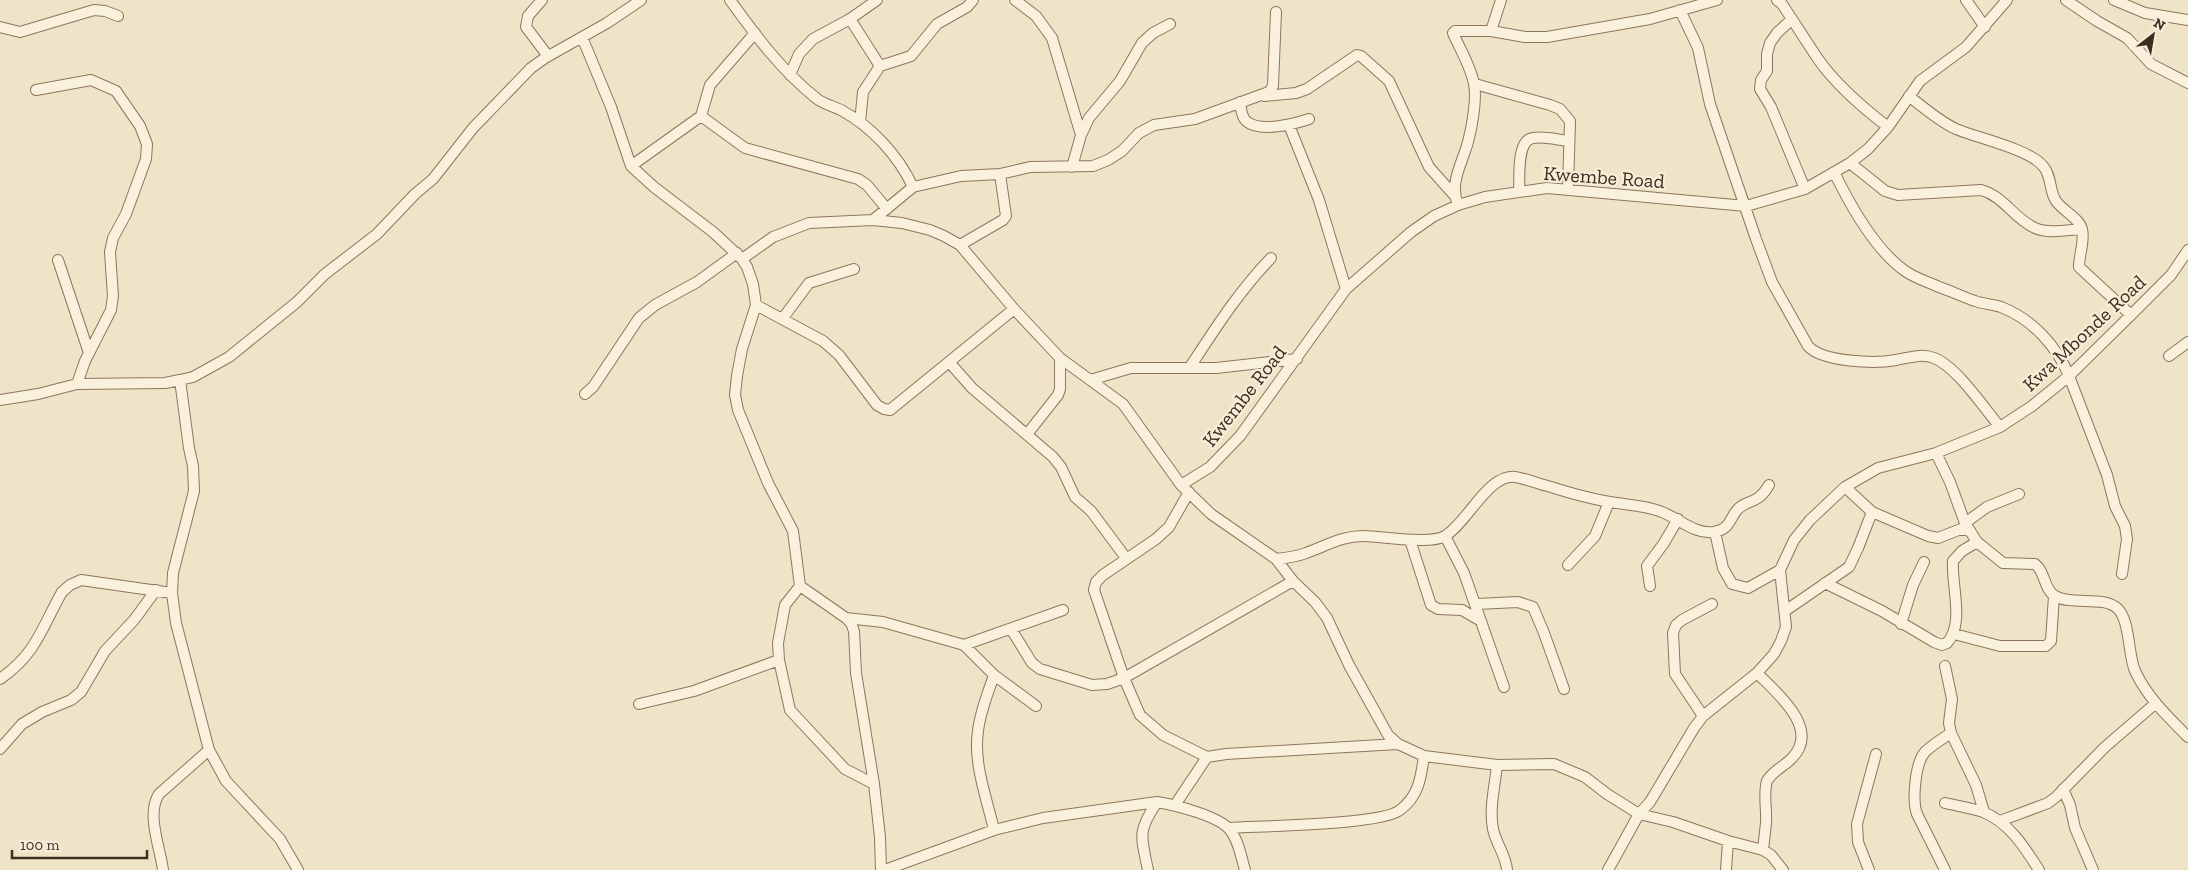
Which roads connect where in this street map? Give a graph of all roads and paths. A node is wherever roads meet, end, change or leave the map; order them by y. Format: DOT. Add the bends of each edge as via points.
graph roads {
  1 [pos="542,0"];
  2 [pos="641,0"];
  3 [pos="730,0"];
  4 [pos="877,0"];
  5 [pos="973,0"];
  6 [pos="1501,0"];
  7 [pos="1717,0"];
  8 [pos="1777,0"];
  9 [pos="1966,0"];
  10 [pos="2007,0"];
  11 [pos="2066,0"];
  12 [pos="2114,0"];
  13 [pos="1017,1"];
  14 [pos="1703,1"];
  15 [pos="1680,10"];
  16 [pos="1276,12"];
  17 [pos="118,16"];
  18 [pos="850,19"];
  19 [pos="1792,19"];
  20 [pos="2188,20"];
  21 [pos="1170,24"];
  22 [pos="1985,26"];
  23 [pos="0,27"];
  24 [pos="1491,31"];
  25 [pos="755,33"];
  26 [pos="582,38"];
  27 [pos="548,56"];
  28 [pos="880,66"];
  29 [pos="790,75"];
  30 [pos="2188,83"];
  31 [pos="1474,84"];
  32 [pos="36,90"];
  33 [pos="1260,96"];
  34 [pos="1909,96"];
  35 [pos="1240,102"];
  36 [pos="700,116"];
  37 [pos="1309,119"];
  38 [pos="860,122"];
  39 [pos="1289,125"];
  40 [pos="1888,127"];
  41 [pos="1081,135"];
  42 [pos="1569,140"];
  43 [pos="1850,163"];
  44 [pos="631,166"];
  45 [pos="1072,167"];
  46 [pos="1834,172"];
  47 [pos="1000,174"];
  48 [pos="913,187"];
  49 [pos="1568,189"];
  50 [pos="1805,189"];
  51 [pos="1519,192"];
  52 [pos="1456,200"];
  53 [pos="1746,206"];
  54 [pos="887,209"];
  55 [pos="873,220"];
  56 [pos="2082,229"];
  57 [pos="960,245"];
  58 [pos="2188,250"];
  59 [pos="740,256"];
  60 [pos="1271,258"];
  61 [pos="58,260"];
  62 [pos="854,269"];
  63 [pos="1346,289"];
  64 [pos="756,305"];
  65 [pos="1014,309"];
  66 [pos="2131,315"];
  67 [pos="783,318"];
  68 [pos="2188,342"];
  69 [pos="89,353"];
  70 [pos="2170,356"];
  71 [pos="1060,358"];
  72 [pos="1297,359"];
  73 [pos="950,363"];
  74 [pos="1190,367"];
  75 [pos="2069,376"];
  76 [pos="180,380"];
  77 [pos="1090,380"];
  78 [pos="77,384"];
  79 [pos="585,394"];
  80 [pos="0,400"];
  81 [pos="2000,427"];
  82 [pos="1028,433"];
  83 [pos="1936,453"];
  84 [pos="1769,485"];
  85 [pos="1845,487"];
  86 [pos="1185,489"];
  87 [pos="2019,494"];
  88 [pos="1610,502"];
  89 [pos="1872,512"];
  90 [pos="1678,519"];
  91 [pos="1967,527"];
  92 [pos="1714,532"];
  93 [pos="1444,536"];
  94 [pos="1410,540"];
  95 [pos="1978,542"];
  96 [pos="1126,558"];
  97 [pos="1276,559"];
  98 [pos="1924,562"];
  99 [pos="1568,566"];
  100 [pos="1780,570"];
  101 [pos="2122,574"];
  102 [pos="1293,581"];
  103 [pos="1825,583"];
  104 [pos="800,586"];
  105 [pos="1650,586"];
  106 [pos="156,590"];
  107 [pos="172,594"];
  108 [pos="2054,596"];
  109 [pos="1476,604"];
  110 [pos="1712,604"];
  111 [pos="1062,610"];
  112 [pos="1785,611"];
  113 [pos="846,618"];
  114 [pos="1481,622"];
  115 [pos="1901,624"];
  116 [pos="1011,629"];
  117 [pos="1954,634"];
  118 [pos="964,645"];
  119 [pos="779,660"];
  120 [pos="1945,666"];
  121 [pos="1757,674"];
  122 [pos="994,675"];
  123 [pos="1124,678"];
  124 [pos="0,679"];
  125 [pos="1504,687"];
  126 [pos="1564,689"];
  127 [pos="639,704"];
  128 [pos="2156,704"];
  129 [pos="1036,706"];
  130 [pos="1703,716"];
  131 [pos="1950,733"];
  132 [pos="2188,737"];
  133 [pos="1398,744"];
  134 [pos="0,749"];
  135 [pos="209,750"];
  136 [pos="1876,754"];
  137 [pos="1424,756"];
  138 [pos="1207,757"];
  139 [pos="1496,765"];
  140 [pos="874,784"];
  141 [pos="2064,789"];
  142 [pos="1157,802"];
  143 [pos="1945,803"];
  144 [pos="1175,805"];
  145 [pos="1984,812"];
  146 [pos="1640,814"];
  147 [pos="2000,821"];
  148 [pos="1229,828"];
  149 [pos="994,830"];
  150 [pos="1728,842"];
  151 [pos="1763,850"];
  152 [pos="163,870"];
  153 [pos="298,870"];
  154 [pos="881,870"];
  155 [pos="885,870"];
  156 [pos="1148,870"];
  157 [pos="1244,870"];
  158 [pos="1507,870"];
  159 [pos="1608,870"];
  160 [pos="1726,870"];
  161 [pos="1783,870"];
  162 [pos="1869,870"];
  163 [pos="1945,870"];
  164 [pos="2039,870"];
  165 [pos="2093,870"];
  1 -- 27 [label="street" via="528,16 526,27"];
  2 -- 26 [label="street"];
  3 -- 25 [label="street"];
  4 -- 18 [label="street"];
  5 -- 28 [label="street" via="937,24 911,56"];
  6 -- 24 [label="street"];
  7 -- 14 [label="street"];
  8 -- 19 [label="street"];
  9 -- 22 [label="street"];
  10 -- 22 [label="street, Kwembe Road"];
  11 -- 30 [label="street" via="2127,38 2152,64"];
  12 -- 20 [label="street" via="2145,13"];
  13 -- 41 [label="street" via="1036,16 1052,38"];
  14 -- 15 [label="street"];
  15 -- 24 [label="street" via="1650,19 1547,37 1525,38"];
  15 -- 53 [label="street" via="1698,48 1710,104"];
  16 -- 33 [label="street" via="1273,86"];
  17 -- 23 [label="street" via="94,10 20,32"];
  18 -- 28 [label="street"];
  18 -- 29 [label="street" via="813,39 799,54"];
  19 -- 40 [label="street" via="1838,82"];
  19 -- 50 [label="street" via="1770,43 1767,71 1761,80 1760,90 1771,107"];
  21 -- 41 [label="street" via="1142,43 1130,66 1089,118"];
  22 -- 34 [label="street, Kwembe Road" via="1966,47 1920,82"];
  24 -- 31 [label="street" via="1453,33"];
  25 -- 29 [label="street"];
  25 -- 36 [label="street" via="710,85"];
  26 -- 27 [label="street"];
  26 -- 44 [label="street"];
  27 -- 76 [label="street" via="499,100 434,179 377,234 325,274 247,344 193,377"];
  28 -- 38 [label="street" via="863,92"];
  29 -- 38 [label="street" via="818,100"];
  31 -- 42 [label="street" via="1560,109 1570,121"];
  31 -- 52 [label="street" via="1472,123 1454,184"];
  32 -- 69 [label="street" via="91,80 116,91 140,126 147,144 146,159 126,214 113,238 110,252 111,310"];
  33 -- 35 [label="street"];
  33 -- 52 [label="street" via="1307,89 1356,55 1361,56 1389,81 1429,167"];
  34 -- 40 [label="street, Kwembe Road"];
  34 -- 56 [label="street" via="1944,122 2034,159 2049,176 2055,200"];
  35 -- 39 [label="street" via="1242,116 1251,124"];
  35 -- 45 [label="street" via="1195,119 1154,125 1108,160 1093,166"];
  36 -- 44 [label="street"];
  36 -- 54 [label="street" via="745,148 858,179"];
  37 -- 39 [label="street"];
  38 -- 48 [label="street" via="894,154"];
  39 -- 63 [label="street" via="1319,200"];
  40 -- 43 [label="street, Kwembe Road"];
  41 -- 45 [label="street"];
  42 -- 49 [label="street"];
  42 -- 51 [label="street" via="1526,140 1521,148"];
  43 -- 46 [label="street, Kwembe Road"];
  43 -- 56 [label="street" via="1885,191 1898,195 1981,190 1998,198 2036,228"];
  44 -- 59 [label="street"];
  45 -- 47 [label="street" via="1030,167"];
  46 -- 50 [label="street, Kwembe Road"];
  46 -- 75 [label="street" via="1851,207 1873,237 1905,271 2022,318 2040,333 2063,362"];
  47 -- 48 [label="street" via="961,176"];
  47 -- 57 [label="street" via="1006,216"];
  48 -- 54 [label="street"];
  49 -- 51 [label="street, Kwembe Road"];
  49 -- 53 [label="street, Kwembe Road"];
  50 -- 53 [label="street, Kwembe Road"];
  51 -- 52 [label="street, Kwembe Road"];
  52 -- 63 [label="street, Kwembe Road" via="1411,232"];
  53 -- 81 [label="street" via="1772,282 1812,351 1852,361 1895,360 1913,356 1933,358 1951,368"];
  54 -- 55 [label="street"];
  55 -- 57 [label="street" via="930,230"];
  55 -- 59 [label="street" via="809,223 773,237"];
  56 -- 66 [label="street" via="2079,267"];
  57 -- 65 [label="street"];
  58 -- 66 [label="street, Kwa Mbonde Road" via="2171,275"];
  59 -- 64 [label="street" via="753,284"];
  59 -- 79 [label="street" via="638,318 593,387"];
  60 -- 74 [label="street" via="1215,328"];
  61 -- 69 [label="street"];
  62 -- 67 [label="street" via="809,283"];
  63 -- 72 [label="street, Kwembe Road"];
  64 -- 67 [label="street"];
  64 -- 104 [label="street" via="742,349 735,395 747,436 793,531"];
  65 -- 71 [label="street"];
  65 -- 73 [label="street"];
  66 -- 75 [label="street, Kwa Mbonde Road"];
  67 -- 73 [label="street" via="823,341 839,355 877,406 884,409 890,410"];
  68 -- 70 [label="street"];
  69 -- 78 [label="street"];
  71 -- 77 [label="street"];
  71 -- 82 [label="street" via="1058,395"];
  72 -- 74 [label="street" via="1216,368"];
  72 -- 86 [label="street, Kwembe Road" via="1240,436"];
  73 -- 82 [label="street" via="972,388"];
  74 -- 77 [label="street" via="1131,368"];
  75 -- 81 [label="street, Kwa Mbonde Road"];
  75 -- 101 [label="street" via="2124,526 2127,539"];
  76 -- 78 [label="street"];
  76 -- 107 [label="street" via="194,491 173,573"];
  77 -- 86 [label="street" via="1131,413"];
  78 -- 80 [label="street"];
  81 -- 83 [label="street, Kwa Mbonde Road"];
  82 -- 96 [label="street" via="1061,466 1075,497 1091,511"];
  83 -- 85 [label="street, Kwa Mbonde Road" via="1878,468"];
  83 -- 91 [label="street"];
  84 -- 92 [label="street" via="1761,497 1738,509 1728,525"];
  85 -- 89 [label="street"];
  85 -- 100 [label="street, Kwa Mbonde Road" via="1794,540"];
  86 -- 96 [label="street" via="1169,527"];
  86 -- 97 [label="street" via="1211,514"];
  87 -- 91 [label="street" via="1987,507"];
  88 -- 90 [label="street" via="1651,508"];
  88 -- 93 [label="street" via="1506,477 1488,488 1471,512"];
  88 -- 99 [label="street" via="1596,536"];
  89 -- 91 [label="street" via="1938,538"];
  89 -- 103 [label="street" via="1849,567"];
  90 -- 92 [label="street" via="1695,530"];
  90 -- 105 [label="street" via="1647,566"];
  91 -- 95 [label="street"];
  92 -- 100 [label="street" via="1722,568 1732,584 1748,588"];
  93 -- 94 [label="street"];
  93 -- 109 [label="street"];
  94 -- 97 [label="street" via="1346,537 1306,553"];
  94 -- 114 [label="street" via="1431,605 1438,609 1462,610"];
  95 -- 108 [label="street" via="2003,563 2035,564"];
  95 -- 117 [label="street" via="1962,551 1953,561"];
  96 -- 123 [label="street" via="1103,575 1094,590"];
  97 -- 102 [label="street"];
  98 -- 115 [label="street"];
  100 -- 112 [label="street"];
  102 -- 123 [label="street"];
  102 -- 133 [label="street" via="1327,618 1388,735"];
  103 -- 112 [label="street"];
  103 -- 115 [label="street"];
  104 -- 113 [label="street"];
  104 -- 119 [label="street" via="785,605 781,619"];
  106 -- 107 [label="street"];
  106 -- 124 [label="street" via="81,580 70,585 62,592 31,651"];
  106 -- 134 [label="street" via="134,620 104,651 81,692 22,724"];
  107 -- 135 [label="street" via="176,623"];
  108 -- 117 [label="street" via="2051,641 2046,646 2000,646"];
  108 -- 128 [label="street" via="2101,602 2118,609 2134,669"];
  109 -- 114 [label="street"];
  109 -- 126 [label="street" via="1518,602 1533,607"];
  110 -- 130 [label="street" via="1682,620 1673,633 1675,674"];
  111 -- 116 [label="street"];
  112 -- 121 [label="street" via="1786,627 1781,641"];
  113 -- 118 [label="street" via="883,622"];
  113 -- 140 [label="street" via="854,631 856,673"];
  114 -- 125 [label="street"];
  115 -- 117 [label="street" via="1942,644 1948,643"];
  116 -- 118 [label="street"];
  116 -- 123 [label="street" via="1032,663 1040,669 1092,685"];
  118 -- 122 [label="street"];
  119 -- 127 [label="street" via="694,691"];
  119 -- 140 [label="street" via="790,710 846,769"];
  120 -- 131 [label="street" via="1952,699"];
  121 -- 130 [label="street"];
  121 -- 151 [label="street" via="1788,705 1798,719 1802,733 1794,757 1769,778 1766,786"];
  122 -- 129 [label="street"];
  122 -- 149 [label="street" via="980,719 978,743 979,764"];
  123 -- 138 [label="street" via="1140,715 1150,725"];
  128 -- 132 [label="street"];
  128 -- 141 [label="street" via="2105,747"];
  130 -- 146 [label="street"];
  131 -- 145 [label="street" via="1976,785"];
  131 -- 163 [label="street" via="1921,758 1914,798 1917,814"];
  133 -- 137 [label="street"];
  133 -- 138 [label="street"];
  135 -- 152 [label="street" via="155,801 152,814"];
  135 -- 153 [label="street" via="226,781 280,840"];
  136 -- 162 [label="street" via="1856,824 1858,842"];
  137 -- 139 [label="street"];
  137 -- 148 [label="street" via="1419,787 1399,812 1386,817"];
  138 -- 144 [label="street"];
  139 -- 146 [label="street" via="1554,764 1572,770"];
  139 -- 158 [label="street" via="1493,830 1506,859"];
  140 -- 154 [label="street"];
  141 -- 147 [label="street" via="2048,803"];
  141 -- 165 [label="street" via="2075,828"];
  142 -- 144 [label="street"];
  142 -- 149 [label="street" via="1043,818"];
  142 -- 156 [label="street" via="1142,830"];
  143 -- 145 [label="street"];
  144 -- 148 [label="street"];
  145 -- 147 [label="street"];
  146 -- 150 [label="street"];
  146 -- 159 [label="street"];
  147 -- 164 [label="street"];
  148 -- 157 [label="street" via="1236,840"];
  149 -- 155 [label="street"];
  150 -- 151 [label="street"];
  150 -- 160 [label="street"];
  151 -- 161 [label="street"];
}
